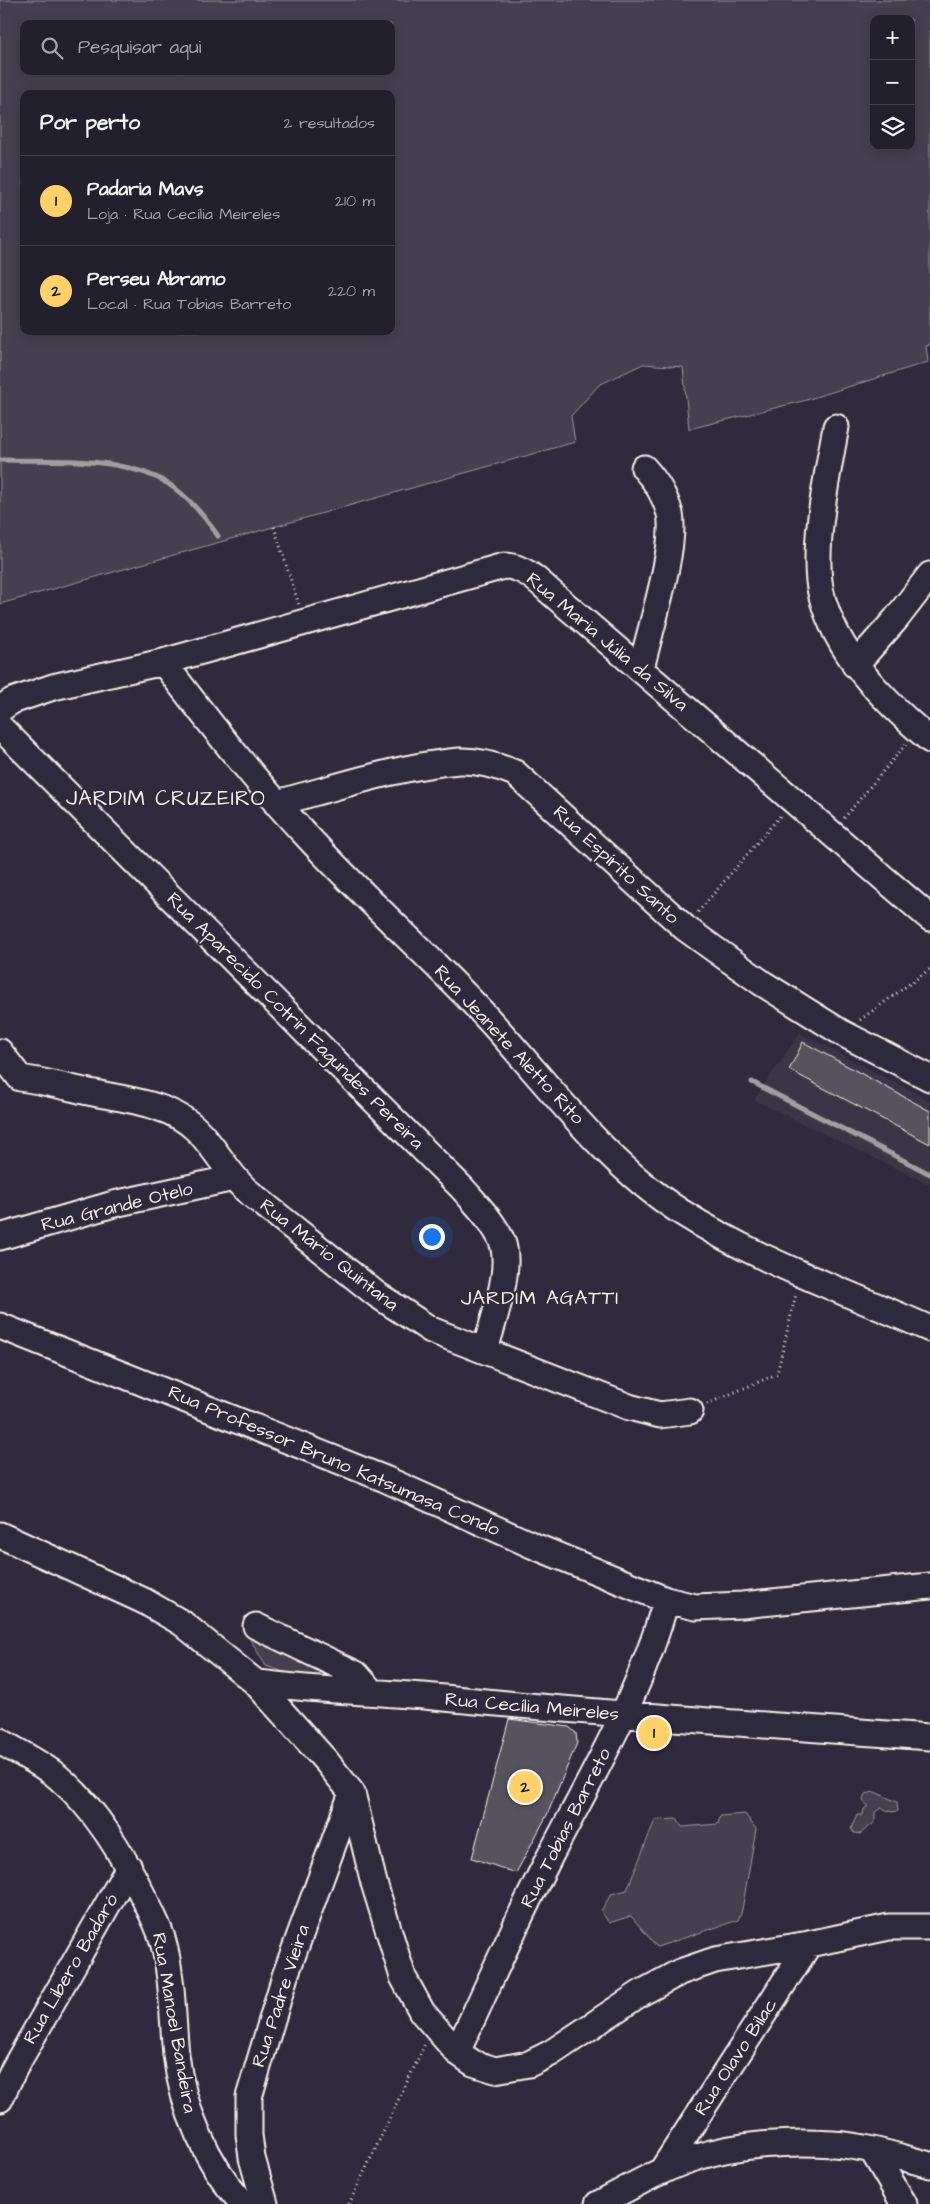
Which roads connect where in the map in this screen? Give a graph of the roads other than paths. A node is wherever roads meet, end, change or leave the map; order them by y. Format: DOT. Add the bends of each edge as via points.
graph roads {
  1 [pos="836,427"];
  2 [pos="644,468"];
  3 [pos="930,575"];
  4 [pos="163,662"];
  5 [pos="856,665"];
  6 [pos="641,669"];
  7 [pos="0,709"];
  8 [pos="0,727"];
  9 [pos="924,735"];
  10 [pos="276,803"];
  11 [pos="930,918"];
  12 [pos="0,1052"];
  13 [pos="930,1078"];
  14 [pos="10,1080"];
  15 [pos="234,1178"];
  16 [pos="0,1237"];
  17 [pos="0,1326"];
  18 [pos="930,1329"];
  19 [pos="485,1351"];
  20 [pos="690,1411"];
  21 [pos="0,1535"];
  22 [pos="930,1586"];
  23 [pos="666,1600"];
  24 [pos="256,1626"];
  25 [pos="255,1682"];
  26 [pos="371,1691"];
  27 [pos="623,1716"];
  28 [pos="930,1737"];
  29 [pos="0,1742"];
  30 [pos="352,1793"];
  31 [pos="129,1867"];
  32 [pos="930,1909"];
  33 [pos="889,1927"];
  34 [pos="930,1927"];
  35 [pos="809,1944"];
  36 [pos="457,2052"];
  37 [pos="0,2099"];
  38 [pos="872,2150"];
  39 [pos="930,2165"];
  40 [pos="663,2169"];
  41 [pos="244,2204"];
  42 [pos="265,2204"];
  43 [pos="598,2204"];
  44 [pos="904,2204"];
  1 -- 5 [label="street" via="819,551 821,591 832,628"];
  2 -- 6 [label="street" via="663,493 670,516 664,575"];
  3 -- 5 [label="street"];
  4 -- 6 [label="street, Rua Maria Júlia da Silva" via="513,566 532,576"];
  4 -- 7 [label="street, Rua Maria Júlia da Silva" via="53,687 12,701"];
  4 -- 10 [label="street, Rua Jeanete Aletto Rito"];
  5 -- 9 [label="street"];
  6 -- 11 [label="street, Rua Maria Júlia da Silva"];
  8 -- 19 [label="street, Rua Aparecido Cotrin Fagundes Pereira" via="462,1188 488,1218 502,1241 505,1257 504,1277"];
  10 -- 13 [label="street, Rua Espírito Santo" via="402,771 461,761 496,765 515,774 541,796 685,928 762,983 842,1033"];
  10 -- 18 [label="street, Rua Jeanete Aletto Rito" via="361,893 477,1006 606,1150 639,1182 680,1212 722,1236"];
  12 -- 14 [label="street, Rua Mário Quintana"];
  14 -- 15 [label="street, Rua Mário Quintana" via="49,1082 138,1102 173,1114 197,1130"];
  15 -- 16 [label="street, Rua Grande Otelo" via="114,1204"];
  15 -- 19 [label="street, Rua Mário Quintana" via="408,1317 431,1330"];
  17 -- 23 [label="street, Rua Professor Bruno Katsumasa Condo" via="385,1479 534,1546"];
  19 -- 20 [label="street, Rua Mário Quintana" via="629,1407 660,1415"];
  21 -- 25 [label="street" via="144,1601 182,1624"];
  22 -- 23 [label="street, Rua Professor Bruno Katsumasa Condo" via="714,1606 695,1607"];
  23 -- 27 [label="street, Rua Tobias Barreto" via="657,1634"];
  24 -- 26 [label="street" via="356,1674"];
  25 -- 26 [label="street, Rua Cecília Meireles" via="293,1688"];
  25 -- 30 [label="street"];
  26 -- 27 [label="street, Rua Cecília Meireles"];
  27 -- 28 [label="street, Rua Cecília Meireles"];
  27 -- 36 [label="street, Rua Tobias Barreto" via="543,1871"];
  29 -- 31 [label="street, Rua Manoel Bandeira" via="73,1790 93,1813"];
  30 -- 36 [label="street" via="374,1884 403,1977 422,2012"];
  30 -- 42 [label="street, Rua Padre Vieira" via="285,1976 249,2097 252,2158"];
  31 -- 37 [label="street, Rua Libero Badaró"];
  31 -- 41 [label="street, Rua Manoel Bandeira" via="162,1938 176,2056 192,2120 214,2165"];
  32 -- 33 [label="street"];
  33 -- 34 [label="street"];
  33 -- 35 [label="street"];
  35 -- 36 [label="street" via="715,1960 680,1972 529,2064 496,2070 473,2063"];
  35 -- 40 [label="street, Rua Olavo Bilac"];
  38 -- 39 [label="street"];
  38 -- 40 [label="street" via="834,2144 734,2148"];
  38 -- 44 [label="street"];
  40 -- 43 [label="street"];
}
